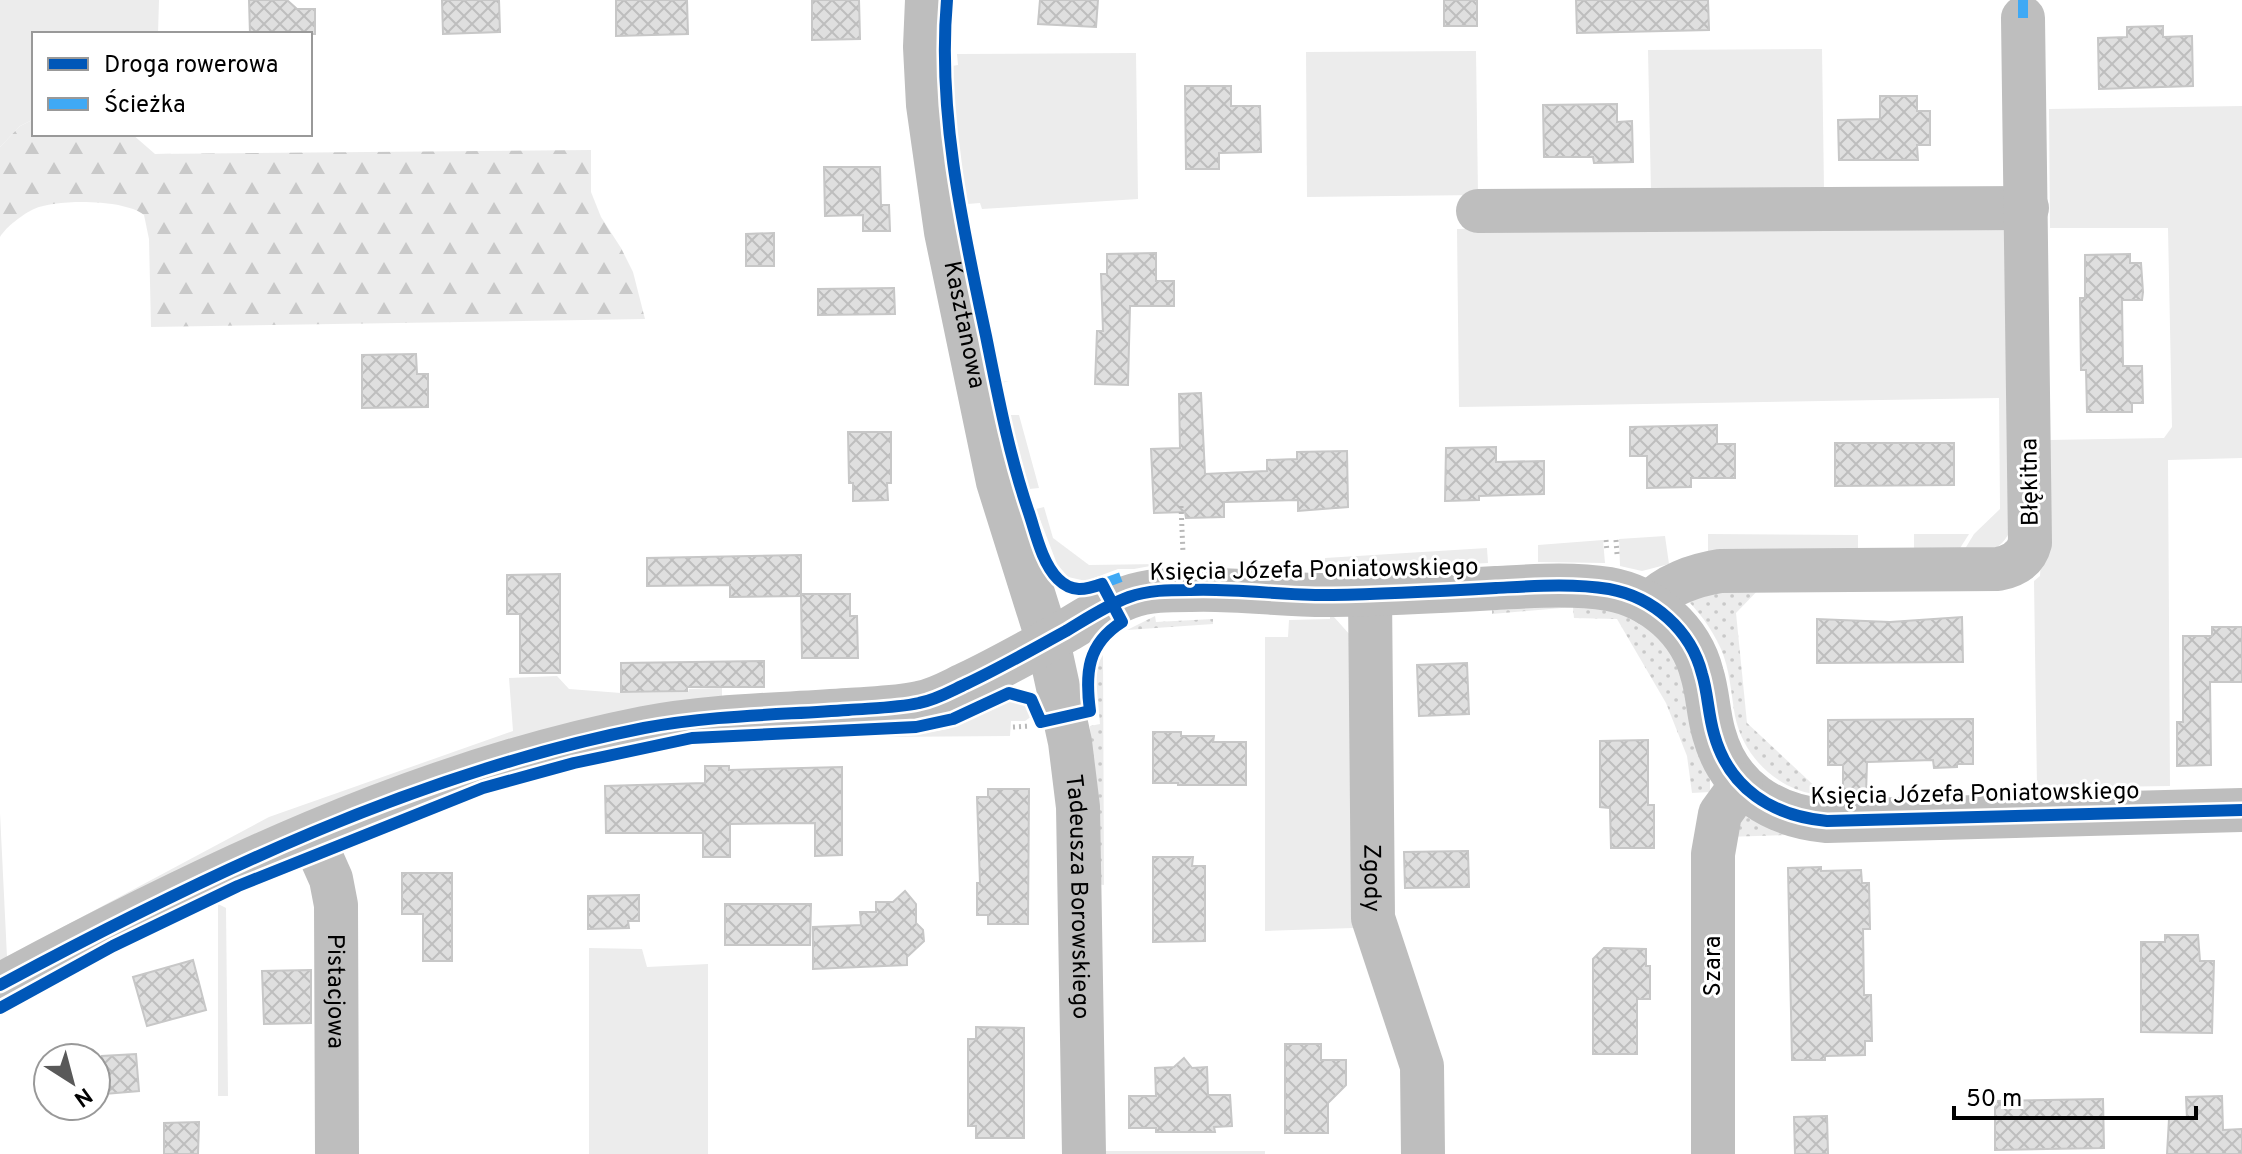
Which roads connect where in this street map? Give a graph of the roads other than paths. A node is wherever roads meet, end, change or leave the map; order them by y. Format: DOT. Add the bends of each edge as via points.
graph roads {
  1 [pos="927,0"];
  2 [pos="2023,18"];
  3 [pos="2027,208"];
  4 [pos="1478,211"];
  5 [pos="1370,594"];
  6 [pos="1649,604"];
  7 [pos="1048,641"];
  8 [pos="1741,785"];
  9 [pos="2242,810"];
  10 [pos="311,834"];
  11 [pos="0,985"];
  12 [pos="337,1154"];
  13 [pos="1084,1154"];
  14 [pos="1423,1154"];
  15 [pos="1713,1154"];
  1 -- 7 [label="street, Kasztanowa" via="928,105 946,232 998,482"];
  2 -- 3 [label="street, Błękitna"];
  3 -- 4 [label="street"];
  3 -- 6 [label="street, Błękitna" via="2027,553 1998,569 1720,571 1679,583"];
  5 -- 6 [label="street, Księcia Józefa Poniatowskiego" via="1565,585 1607,589"];
  5 -- 7 [label="street, Księcia Józefa Poniatowskiego" via="1151,592 1113,604"];
  5 -- 14 [label="street, Zgody" via="1373,918 1422,1066"];
  6 -- 8 [label="street, Księcia Józefa Poniatowskiego" via="1691,646 1702,672 1717,745"];
  7 -- 10 [label="street, Księcia Józefa Poniatowskiego" via="930,701 739,714 646,728 472,771"];
  7 -- 13 [label="street, Tadeusza Borowskiego" via="1078,807"];
  8 -- 9 [label="street, Księcia Józefa Poniatowskiego" via="1787,814 1827,821"];
  8 -- 15 [label="street, Szara" via="1720,814 1713,854"];
  10 -- 11 [label="street, Księcia Józefa Poniatowskiego"];
  10 -- 12 [label="street, Pistacjowa" via="336,905"];
}
